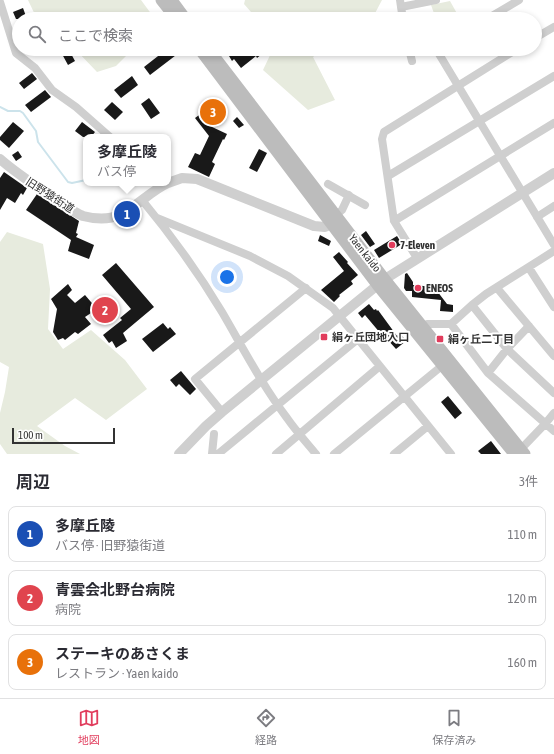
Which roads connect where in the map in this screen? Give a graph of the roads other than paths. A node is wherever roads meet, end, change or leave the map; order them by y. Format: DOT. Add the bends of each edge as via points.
graph roads {
  1 [pos="161,0"];
  2 [pos="172,0"];
  3 [pos="436,0"];
  4 [pos="519,0"];
  5 [pos="0,2"];
  6 [pos="400,3"];
  7 [pos="170,12"];
  8 [pos="181,12"];
  9 [pos="499,12"];
  10 [pos="554,27"];
  11 [pos="542,34"];
  12 [pos="12,40"];
  13 [pos="21,56"];
  14 [pos="205,56"];
  15 [pos="214,56"];
  16 [pos="411,56"];
  17 [pos="440,56"];
  18 [pos="505,56"];
  19 [pos="412,61"];
  20 [pos="554,76"];
  21 [pos="457,85"];
  22 [pos="479,122"];
  23 [pos="554,123"];
  24 [pos="107,134"];
  25 [pos="500,156"];
  26 [pos="0,159"];
  27 [pos="554,173"];
  28 [pos="388,176"];
  29 [pos="171,182"];
  30 [pos="328,184"];
  31 [pos="162,186"];
  32 [pos="522,193"];
  33 [pos="349,196"];
  34 [pos="142,200"];
  35 [pos="365,204"];
  36 [pos="554,206"];
  37 [pos="537,217"];
  38 [pos="157,218"];
  39 [pos="336,220"];
  40 [pos="394,221"];
  41 [pos="554,245"];
  42 [pos="554,251"];
  43 [pos="418,258"];
  44 [pos="529,268"];
  45 [pos="381,282"];
  46 [pos="306,288"];
  47 [pos="497,288"];
  48 [pos="472,305"];
  49 [pos="554,307"];
  50 [pos="340,316"];
  51 [pos="451,324"];
  52 [pos="422,326"];
  53 [pos="529,326"];
  54 [pos="358,339"];
  55 [pos="239,343"];
  56 [pos="507,349"];
  57 [pos="554,356"];
  58 [pos="443,365"];
  59 [pos="380,366"];
  60 [pos="488,373"];
  61 [pos="261,380"];
  62 [pos="554,393"];
  63 [pos="404,396"];
  64 [pos="278,405"];
  65 [pos="222,412"];
  66 [pos="554,413"];
  67 [pos="545,424"];
  68 [pos="428,426"];
  69 [pos="554,431"];
  70 [pos="214,434"];
  71 [pos="300,434"];
  72 [pos="516,453"];
  73 [pos="179,454"];
  74 [pos="212,454"];
  75 [pos="218,454"];
  76 [pos="276,454"];
  77 [pos="316,454"];
  78 [pos="334,454"];
  79 [pos="394,454"];
  80 [pos="451,454"];
  1 -- 7 [label="main road"];
  2 -- 8 [label="main road"];
  3 -- 6 [label="street"];
  4 -- 9 [label="street"];
  5 -- 12 [label="street"];
  10 -- 11 [label="street"];
  13 -- 24 [label="street" via="35,68 52,90"];
  14 -- 39 [label="main road, Yaen kaido"];
  15 -- 39 [label="main road, Yaen kaido"];
  16 -- 19 [label="street"];
  17 -- 21 [label="street"];
  18 -- 21 [label="street"];
  20 -- 22 [label="street"];
  21 -- 22 [label="street"];
  21 -- 28 [label="street" via="384,132 382,138"];
  22 -- 25 [label="street"];
  22 -- 28 [label="street"];
  23 -- 25 [label="street"];
  25 -- 32 [label="street"];
  25 -- 40 [label="street"];
  26 -- 34 [label="street, 旧野猿街道" via="72,210 90,217 118,216"];
  27 -- 32 [label="street"];
  28 -- 40 [label="street"];
  29 -- 39 [label="street, 旧野猿街道" via="182,178 197,179 319,227 325,227"];
  30 -- 33 [label="street"];
  31 -- 34 [label="street, 旧野猿街道"];
  32 -- 37 [label="street"];
  32 -- 43 [label="street"];
  33 -- 35 [label="street"];
  33 -- 39 [label="street"];
  34 -- 38 [label="street"];
  36 -- 37 [label="street"];
  37 -- 41 [label="street"];
  38 -- 46 [label="street" via="250,256"];
  38 -- 55 [label="street" via="197,273"];
  39 -- 45 [label="main road, Yaen kaido"];
  40 -- 43 [label="street"];
  42 -- 44 [label="street"];
  43 -- 45 [label="street"];
  44 -- 47 [label="street"];
  44 -- 49 [label="street"];
  45 -- 50 [label="street"];
  45 -- 52 [label="main road, Yaen kaido"];
  45 -- 58 [label="main road, Yaen kaido"];
  46 -- 50 [label="street"];
  46 -- 55 [label="street"];
  47 -- 48 [label="street"];
  47 -- 53 [label="street"];
  48 -- 51 [label="street"];
  48 -- 56 [label="street"];
  50 -- 54 [label="street"];
  50 -- 61 [label="street"];
  51 -- 52 [label="street"];
  51 -- 60 [label="street"];
  52 -- 72 [label="main road, Yaen kaido"];
  53 -- 56 [label="street"];
  53 -- 57 [label="street"];
  54 -- 59 [label="street"];
  54 -- 64 [label="street"];
  55 -- 61 [label="street"];
  55 -- 65 [label="street" via="195,378"];
  56 -- 60 [label="street"];
  56 -- 62 [label="street"];
  58 -- 63 [label="street"];
  58 -- 72 [label="main road, Yaen kaido"];
  59 -- 63 [label="street"];
  59 -- 71 [label="street"];
  60 -- 67 [label="street"];
  61 -- 64 [label="street"];
  61 -- 65 [label="street"];
  63 -- 68 [label="street"];
  63 -- 78 [label="street"];
  64 -- 71 [label="street"];
  64 -- 75 [label="street"];
  65 -- 73 [label="street"];
  66 -- 67 [label="street"];
  67 -- 69 [label="street"];
  67 -- 72 [label="street"];
  68 -- 79 [label="street"];
  68 -- 80 [label="street"];
  70 -- 74 [label="street"];
  71 -- 76 [label="street"];
  71 -- 77 [label="street"];
}
